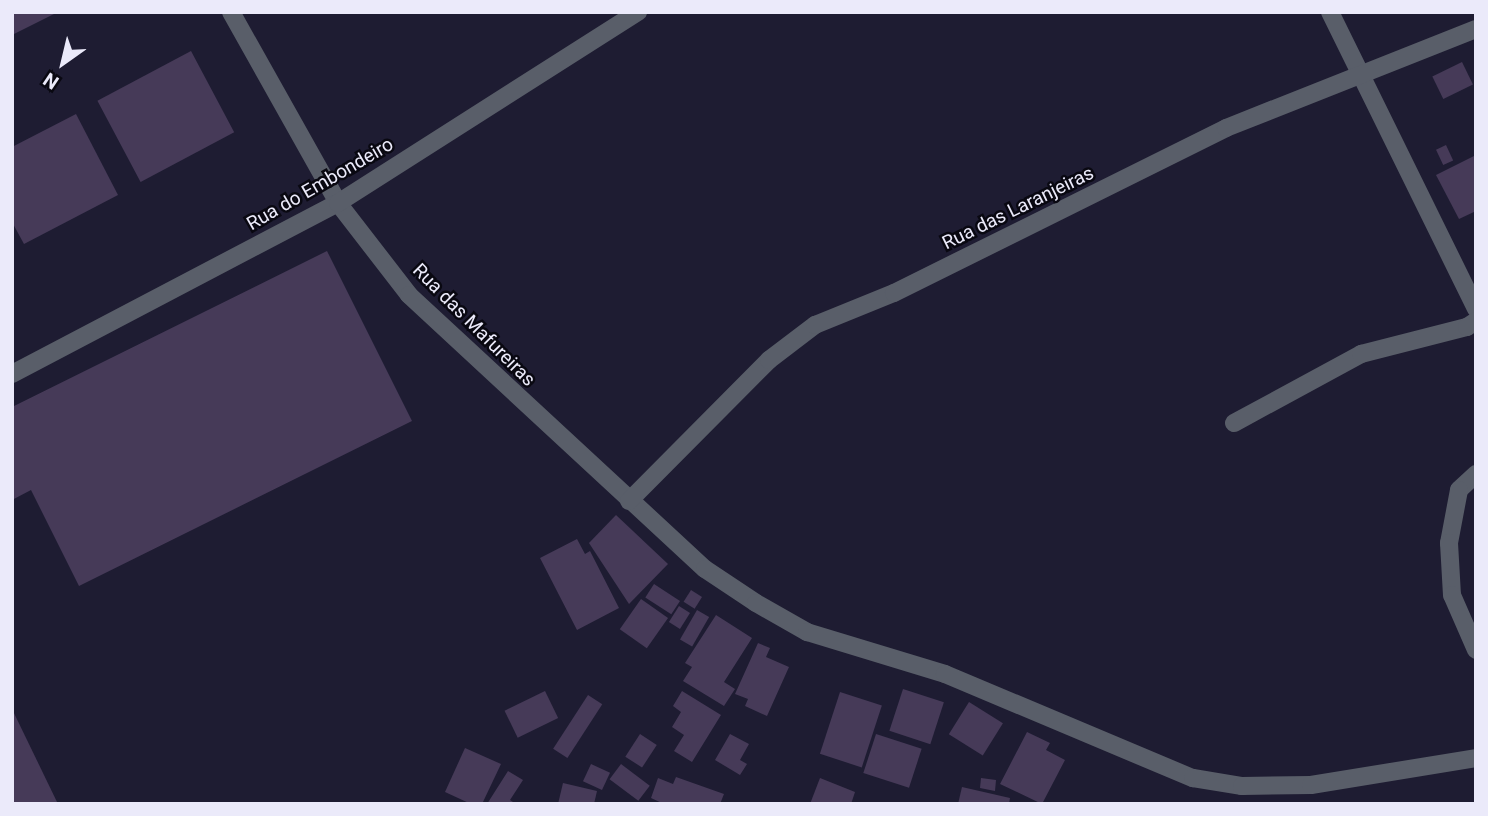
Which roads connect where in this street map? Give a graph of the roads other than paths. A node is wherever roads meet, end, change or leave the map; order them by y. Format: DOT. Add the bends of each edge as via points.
graph roads {
  1 [pos="231,12"];
  2 [pos="638,12"];
  3 [pos="1330,12"];
  4 [pos="1476,29"];
  5 [pos="1359,77"];
  6 [pos="338,202"];
  7 [pos="1476,309"];
  8 [pos="1476,321"];
  9 [pos="12,374"];
  10 [pos="1234,423"];
  11 [pos="1476,474"];
  12 [pos="629,501"];
  13 [pos="1476,650"];
  14 [pos="1476,758"];
  1 -- 6 [label="street, Rua das Mafureiras"];
  2 -- 6 [label="street, Rua do Embondeiro"];
  3 -- 5 [label="street"];
  4 -- 5 [label="street, Rua das Laranjeiras"];
  5 -- 7 [label="street"];
  5 -- 12 [label="street, Rua das Laranjeiras" via="1226,128 894,293 793,337"];
  6 -- 9 [label="street, Rua do Embondeiro"];
  6 -- 12 [label="street, Rua das Mafureiras" via="409,295"];
  8 -- 10 [label="street" via="1361,354"];
  11 -- 13 [label="street" via="1459,490 1449,543 1452,596"];
  12 -- 14 [label="street, Rua das Mafureiras" via="705,569 807,632 945,674 1193,778 1242,786 1311,785"];
}
